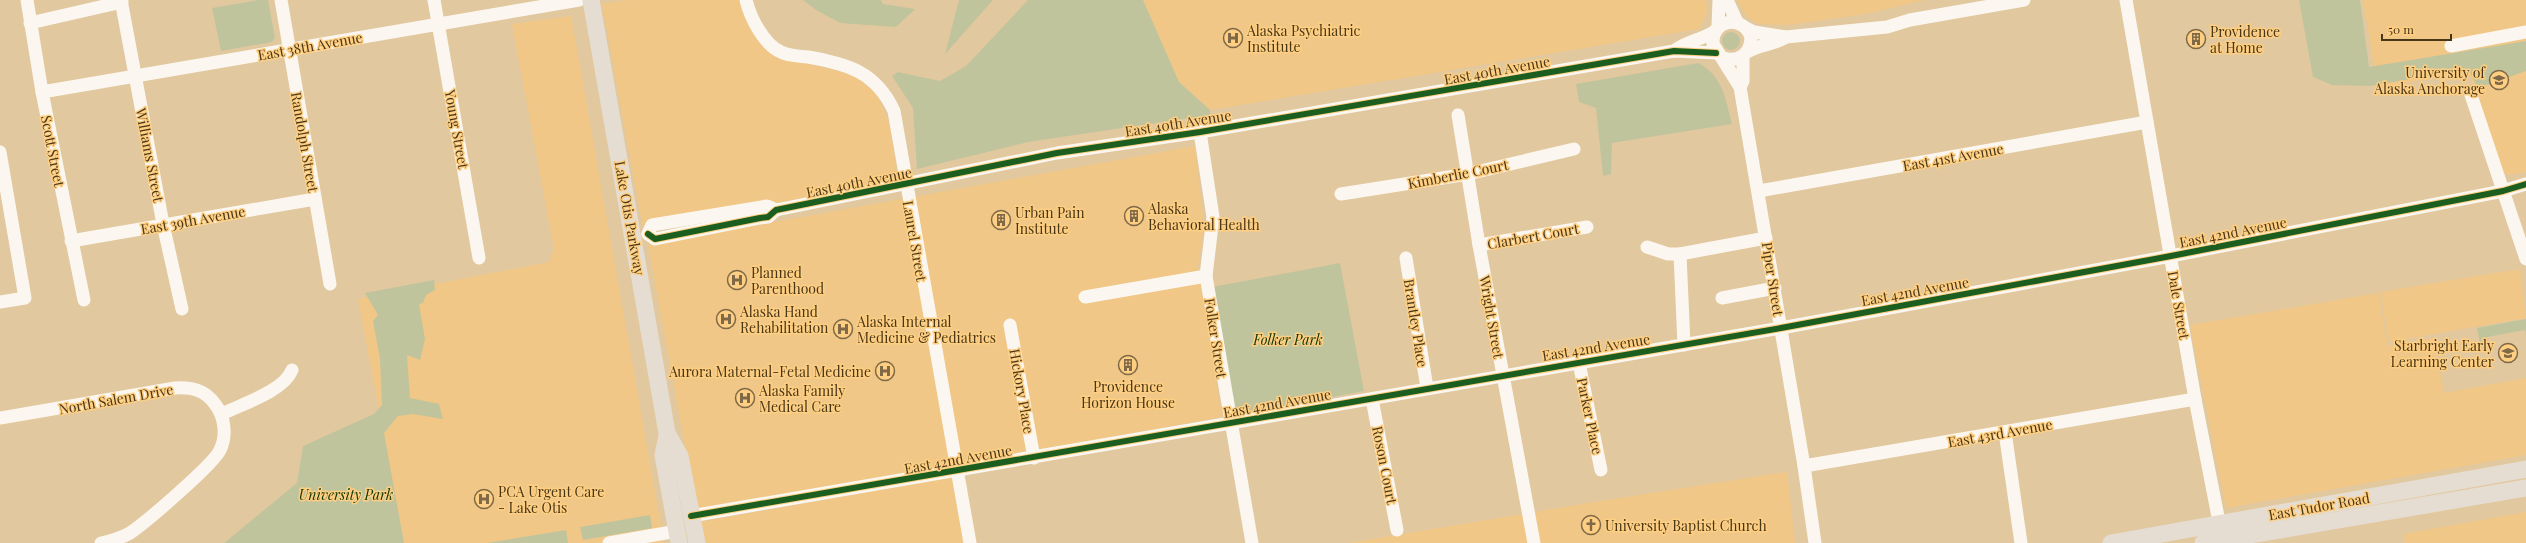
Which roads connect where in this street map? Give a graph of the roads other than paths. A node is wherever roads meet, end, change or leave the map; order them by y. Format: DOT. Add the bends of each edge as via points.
graph roads {
  1 [pos="26,0"];
  2 [pos="281,0"];
  3 [pos="434,0"];
  4 [pos="579,0"];
  5 [pos="591,0"];
  6 [pos="746,0"];
  7 [pos="1719,0"];
  8 [pos="1727,0"];
  9 [pos="2024,0"];
  10 [pos="2126,0"];
  11 [pos="122,1"];
  12 [pos="30,23"];
  13 [pos="438,24"];
  14 [pos="1741,25"];
  15 [pos="1717,29"];
  16 [pos="2526,32"];
  17 [pos="1786,37"];
  18 [pos="2451,46"];
  19 [pos="290,50"];
  20 [pos="1674,51"];
  21 [pos="1745,54"];
  22 [pos="1720,55"];
  23 [pos="135,75"];
  24 [pos="1740,87"];
  25 [pos="42,92"];
  26 [pos="2471,95"];
  27 [pos="1458,115"];
  28 [pos="2148,122"];
  29 [pos="1200,132"];
  30 [pos="1574,149"];
  31 [pos="0,152"];
  32 [pos="1468,174"];
  33 [pos="2526,184"];
  34 [pos="905,185"];
  35 [pos="1759,191"];
  36 [pos="2503,191"];
  37 [pos="1341,194"];
  38 [pos="315,199"];
  39 [pos="163,224"];
  40 [pos="1587,227"];
  41 [pos="641,236"];
  42 [pos="1766,238"];
  43 [pos="71,241"];
  44 [pos="1479,245"];
  45 [pos="1647,246"];
  46 [pos="1680,254"];
  47 [pos="2170,256"];
  48 [pos="479,258"];
  49 [pos="1406,258"];
  50 [pos="2526,259"];
  51 [pos="1206,276"];
  52 [pos="330,284"];
  53 [pos="1775,288"];
  54 [pos="1085,297"];
  55 [pos="1722,298"];
  56 [pos="84,300"];
  57 [pos="0,302"];
  58 [pos="182,309"];
  59 [pos="1010,325"];
  60 [pos="1782,328"];
  61 [pos="1684,345"];
  62 [pos="1579,363"];
  63 [pos="292,370"];
  64 [pos="1502,374"];
  65 [pos="1427,388"];
  66 [pos="1372,399"];
  67 [pos="2195,399"];
  68 [pos="222,414"];
  69 [pos="0,418"];
  70 [pos="1230,424"];
  71 [pos="2005,432"];
  72 [pos="668,436"];
  73 [pos="663,455"];
  74 [pos="1034,458"];
  75 [pos="1804,466"];
  76 [pos="2526,469"];
  77 [pos="1601,470"];
  78 [pos="958,472"];
  79 [pos="2526,488"];
  80 [pos="691,516"];
  81 [pos="1397,530"];
  82 [pos="2221,532"];
  83 [pos="678,537"];
  84 [pos="101,543"];
  85 [pos="609,543"];
  86 [pos="690,543"];
  87 [pos="697,543"];
  88 [pos="970,543"];
  89 [pos="1252,543"];
  90 [pos="1534,543"];
  91 [pos="1815,543"];
  92 [pos="2021,543"];
  93 [pos="2112,543"];
  94 [pos="2203,543"];
  1 -- 12 [label="street, Scott Street"];
  2 -- 19 [label="street, Randolph Street"];
  3 -- 13 [label="street, Young Street"];
  4 -- 13 [label="street, East 38th Avenue"];
  5 -- 41 [label="main road, Lake Otis Parkway"];
  6 -- 34 [label="street, Laurel Street" via="758,31 780,52 835,63 857,70 874,81 894,111"];
  7 -- 15 [label="street, Piper Street"];
  8 -- 14 [label="street, Piper Street"];
  9 -- 17 [label="street" via="1910,20 1887,27"];
  10 -- 28 [label="street, Dale Street"];
  11 -- 12 [label="street"];
  11 -- 23 [label="street, Williams Street"];
  12 -- 25 [label="street, Scott Street"];
  13 -- 19 [label="street, East 38th Avenue"];
  13 -- 48 [label="street, Young Street"];
  14 -- 15 [label="street" via="1727,22"];
  14 -- 17 [label="street" via="1754,32"];
  14 -- 21 [label="street, Piper Street" via="1751,42"];
  15 -- 20 [label="street, East 40th Avenue" via="1695,42 1681,45"];
  15 -- 22 [label="street, Piper Street" via="1713,44"];
  16 -- 18 [label="street"];
  17 -- 21 [label="street" via="1779,42 1756,47"];
  19 -- 23 [label="street, East 38th Avenue"];
  19 -- 38 [label="street, Randolph Street"];
  20 -- 22 [label="street, East 40th Avenue"];
  20 -- 29 [label="street, East 40th Avenue"];
  21 -- 22 [label="street" via="1734,60"];
  21 -- 24 [label="street, Piper Street" via="1743,81"];
  22 -- 24 [label="street, Piper Street"];
  23 -- 25 [label="street, East 38th Avenue"];
  23 -- 39 [label="street, Williams Street"];
  24 -- 35 [label="street, Piper Street"];
  25 -- 43 [label="street, Scott Street"];
  26 -- 36 [label="street"];
  27 -- 32 [label="street, Wright Street"];
  28 -- 35 [label="street, East 41st Avenue"];
  28 -- 47 [label="street, Dale Street"];
  29 -- 34 [label="street, East 40th Avenue" via="1056,153"];
  29 -- 51 [label="street, Folker Street" via="1213,217"];
  30 -- 32 [label="street, Kimberlie Court"];
  31 -- 57 [label="street" via="25,298"];
  32 -- 37 [label="street, Kimberlie Court"];
  32 -- 44 [label="street, Wright Street"];
  33 -- 36 [label="street, East 42nd Avenue"];
  34 -- 41 [label="street, East 40th Avenue" via="776,210 768,217 655,238"];
  34 -- 78 [label="street, Laurel Street"];
  35 -- 42 [label="street, Piper Street"];
  36 -- 47 [label="street, East 42nd Avenue"];
  36 -- 50 [label="street"];
  38 -- 39 [label="street, East 39th Avenue"];
  38 -- 52 [label="street, Randolph Street"];
  39 -- 43 [label="street, East 39th Avenue"];
  39 -- 58 [label="street, Williams Street"];
  40 -- 44 [label="street, Clarbert Court"];
  41 -- 72 [label="main road, Lake Otis Parkway"];
  42 -- 46 [label="street"];
  42 -- 53 [label="street, Piper Street"];
  43 -- 56 [label="street, Scott Street"];
  44 -- 64 [label="street, Wright Street"];
  45 -- 46 [label="street" via="1668,254"];
  46 -- 61 [label="street"];
  47 -- 60 [label="street, East 42nd Avenue"];
  47 -- 67 [label="street, Dale Street"];
  49 -- 65 [label="street, Brantley Place"];
  51 -- 54 [label="street"];
  51 -- 70 [label="street, Folker Street"];
  53 -- 55 [label="street"];
  53 -- 60 [label="street, Piper Street"];
  59 -- 74 [label="street, Hickory Place"];
  60 -- 61 [label="street, East 42nd Avenue"];
  60 -- 75 [label="street, Piper Street"];
  61 -- 62 [label="street, East 42nd Avenue"];
  62 -- 64 [label="street, East 42nd Avenue"];
  62 -- 77 [label="street, Parker Place"];
  63 -- 68 [label="street" via="288,379 279,386"];
  64 -- 65 [label="street, East 42nd Avenue"];
  64 -- 90 [label="street, Wright Street"];
  65 -- 66 [label="street, East 42nd Avenue"];
  66 -- 70 [label="street, East 42nd Avenue"];
  66 -- 81 [label="street, Roson Court"];
  67 -- 71 [label="street, East 43rd Avenue"];
  67 -- 82 [label="street, Dale Street"];
  68 -- 69 [label="street, North Salem Drive" via="207,395 188,387"];
  68 -- 84 [label="street" via="223,441 211,463 130,532"];
  70 -- 74 [label="street, East 42nd Avenue"];
  70 -- 89 [label="street, Folker Street"];
  71 -- 75 [label="street, East 43rd Avenue"];
  71 -- 92 [label="street"];
  72 -- 73 [label="main road, Lake Otis Parkway"];
  72 -- 80 [label="main road, Lake Otis Parkway" via="677,447 680,456"];
  73 -- 80 [label="main road" via="673,471 680,502"];
  73 -- 83 [label="main road, Lake Otis Parkway"];
  74 -- 78 [label="street, East 42nd Avenue"];
  75 -- 91 [label="street, Piper Street"];
  76 -- 82 [label="main road, East Tudor Road"];
  78 -- 80 [label="street, East 42nd Avenue"];
  78 -- 88 [label="street, Laurel Street"];
  79 -- 82 [label="main road, East Tudor Road"];
  80 -- 87 [label="main road, Lake Otis Parkway"];
  82 -- 93 [label="main road, East Tudor Road"];
  82 -- 94 [label="main road, East Tudor Road"];
  83 -- 85 [label="street"];
  83 -- 86 [label="main road" via="684,533"];
}
